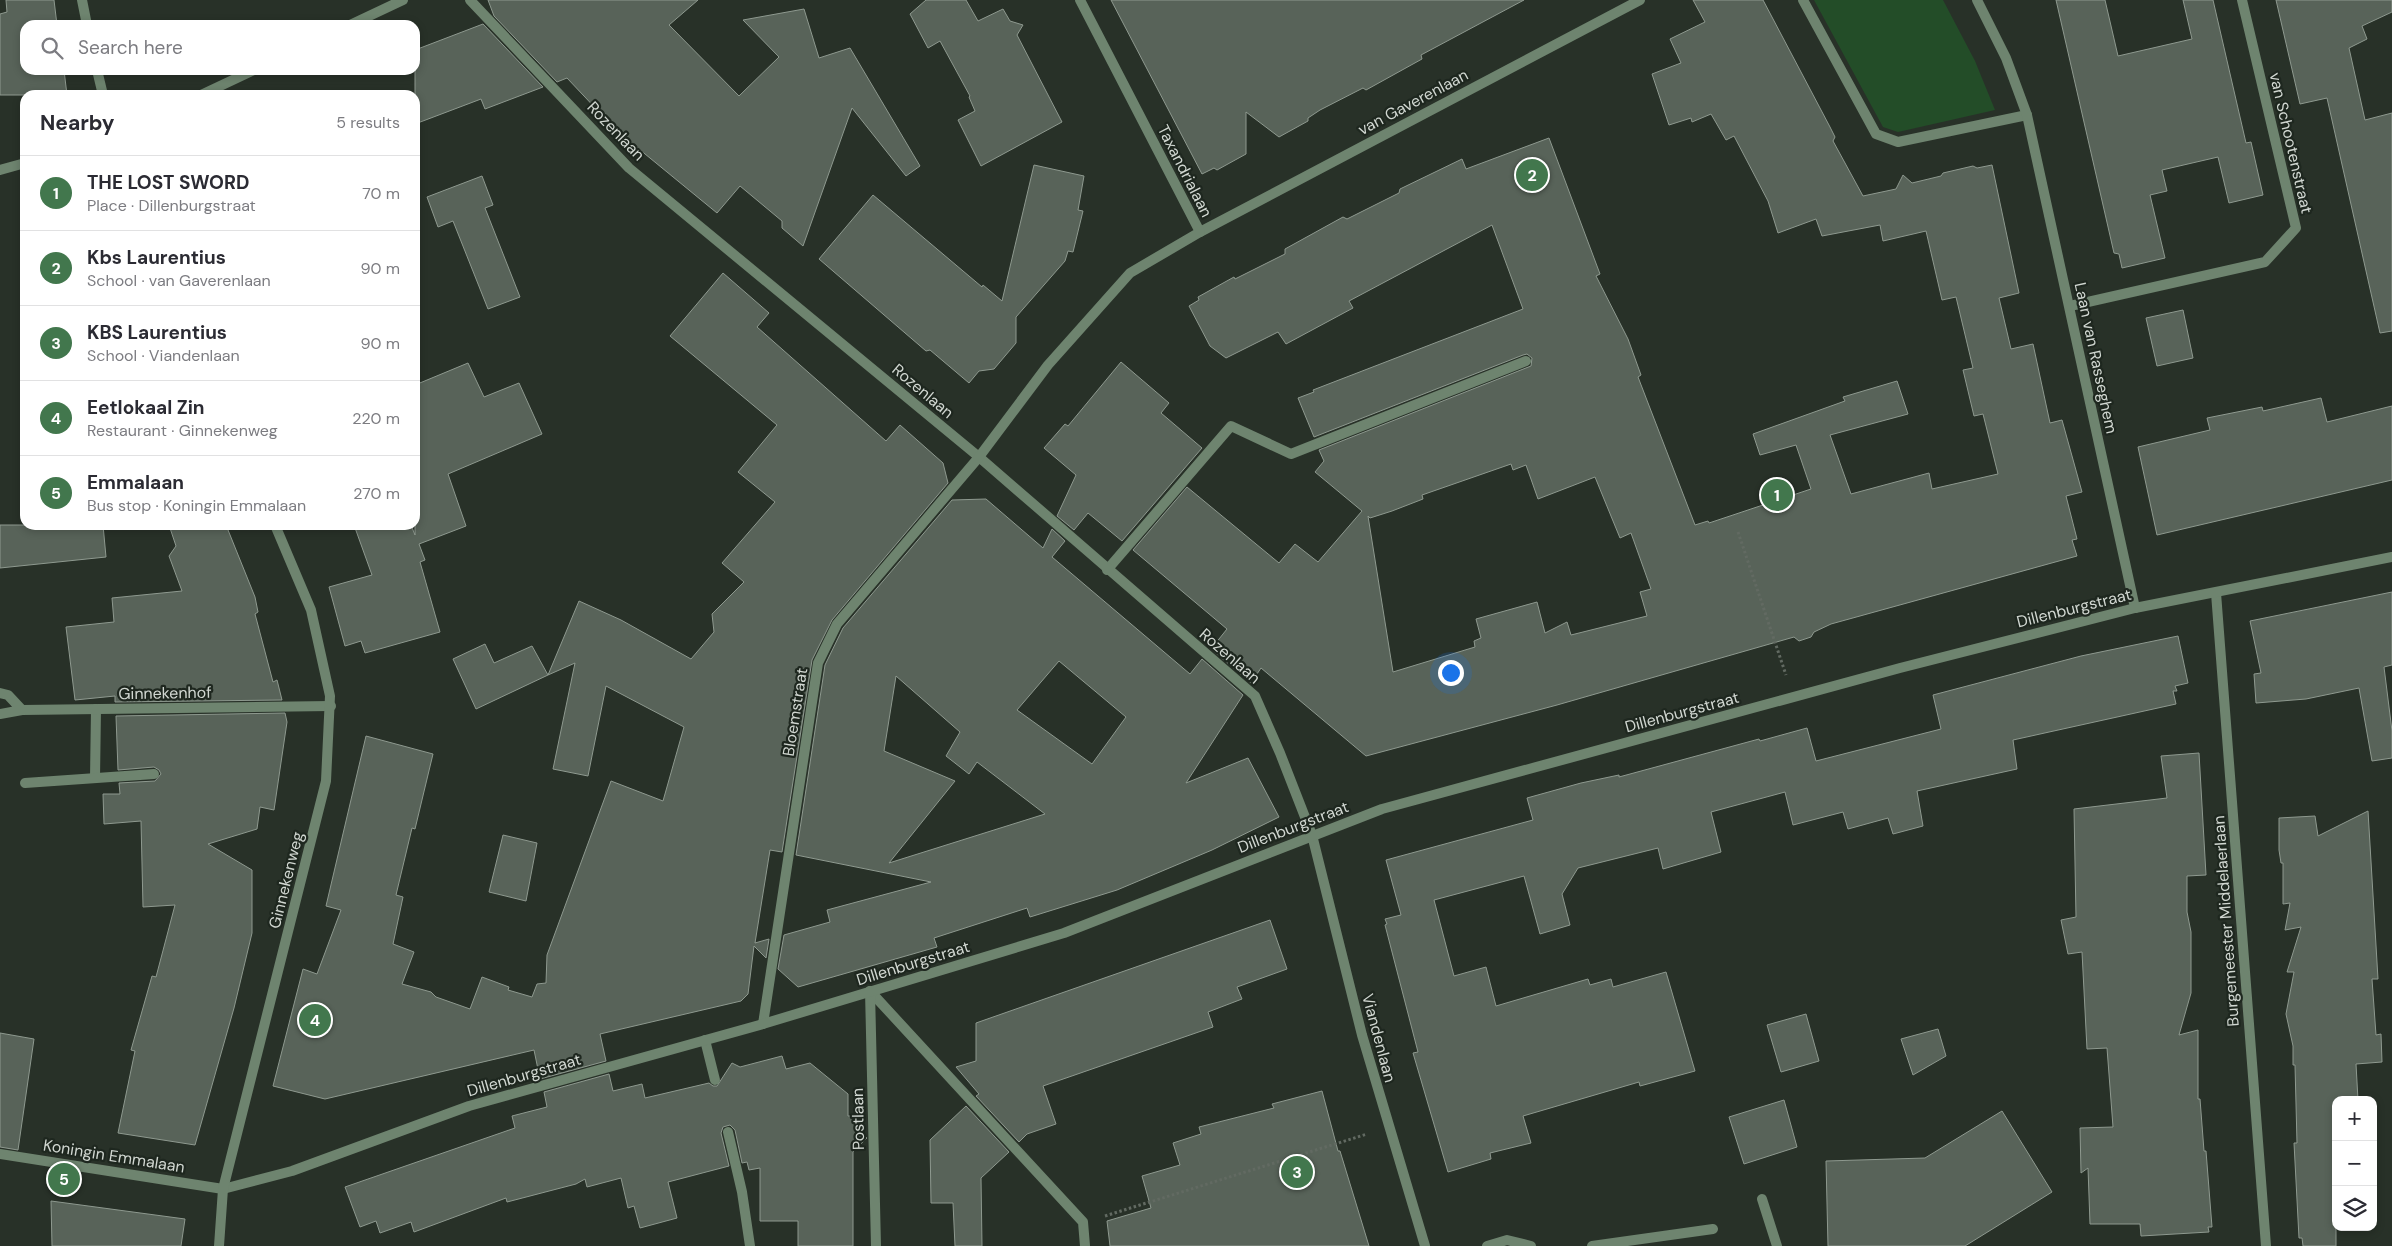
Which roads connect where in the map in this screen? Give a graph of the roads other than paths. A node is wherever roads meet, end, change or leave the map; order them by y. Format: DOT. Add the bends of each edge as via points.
graph roads {
  1 [pos="82,0"];
  2 [pos="403,0"];
  3 [pos="470,0"];
  4 [pos="1080,0"];
  5 [pos="1640,0"];
  6 [pos="1803,0"];
  7 [pos="1977,0"];
  8 [pos="2242,0"];
  9 [pos="86,20"];
  10 [pos="361,20"];
  11 [pos="98,75"];
  12 [pos="243,75"];
  13 [pos="102,90"];
  14 [pos="212,90"];
  15 [pos="2026,115"];
  16 [pos="20,164"];
  17 [pos="0,170"];
  18 [pos="1200,232"];
  19 [pos="2070,306"];
  20 [pos="1526,361"];
  21 [pos="979,457"];
  22 [pos="278,530"];
  23 [pos="2392,557"];
  24 [pos="1107,570"];
  25 [pos="2216,593"];
  26 [pos="2135,608"];
  27 [pos="0,693"];
  28 [pos="331,706"];
  29 [pos="96,709"];
  30 [pos="22,710"];
  31 [pos="0,714"];
  32 [pos="154,774"];
  33 [pos="95,778"];
  34 [pos="25,783"];
  35 [pos="1312,835"];
  36 [pos="870,991"];
  37 [pos="763,1024"];
  38 [pos="705,1040"];
  39 [pos="714,1080"];
  40 [pos="728,1132"];
  41 [pos="0,1154"];
  42 [pos="223,1189"];
  43 [pos="1762,1199"];
  44 [pos="1713,1228"];
  45 [pos="219,1246"];
  46 [pos="750,1246"];
  47 [pos="876,1246"];
  48 [pos="1085,1246"];
  49 [pos="1425,1246"];
  50 [pos="1487,1246"];
  51 [pos="1531,1246"];
  52 [pos="1592,1246"];
  53 [pos="1777,1246"];
  54 [pos="2266,1246"];
  1 -- 9 [label="street"];
  2 -- 10 [label="street"];
  3 -- 21 [label="street, Rozenlaan" via="629,168"];
  4 -- 18 [label="street, Taxandrialaan"];
  5 -- 18 [label="street, van Gaverenlaan"];
  6 -- 15 [label="street" via="1876,134 1898,142"];
  7 -- 15 [label="street, Laan van Rasseghem" via="2006,58"];
  8 -- 19 [label="street, van Schootenstraat" via="2296,228 2266,262"];
  11 -- 13 [label="street"];
  12 -- 14 [label="street"];
  15 -- 19 [label="street, Laan van Rasseghem"];
  16 -- 17 [label="street"];
  18 -- 21 [label="street, Taxandrialaan" via="1130,273 1048,365"];
  19 -- 26 [label="street, Laan van Rasseghem"];
  20 -- 24 [label="street" via="1291,454 1231,426"];
  21 -- 24 [label="street, Rozenlaan"];
  21 -- 37 [label="street, Bloemstraat" via="837,624 818,663"];
  22 -- 28 [label="street, Ginnekenweg" via="311,610"];
  23 -- 25 [label="street, Dillenburgstraat"];
  24 -- 35 [label="street, Rozenlaan" via="1254,696"];
  25 -- 26 [label="street, Dillenburgstraat"];
  25 -- 54 [label="street, Burgemeester Middelaerlaan"];
  26 -- 35 [label="street, Dillenburgstraat" via="1382,809"];
  27 -- 30 [label="street" via="8,695"];
  28 -- 29 [label="street, Ginnekenhof"];
  28 -- 42 [label="street, Ginnekenweg" via="326,782"];
  29 -- 30 [label="street, Ginnekenhof"];
  29 -- 33 [label="street"];
  30 -- 31 [label="street, Ginnekenhof"];
  32 -- 33 [label="street"];
  33 -- 34 [label="street"];
  35 -- 36 [label="street, Dillenburgstraat" via="1064,933"];
  35 -- 49 [label="street, Viandenlaan" via="1362,1035"];
  36 -- 37 [label="street, Dillenburgstraat"];
  36 -- 47 [label="street, Postlaan"];
  36 -- 48 [label="street" via="1083,1222"];
  37 -- 38 [label="street, Dillenburgstraat"];
  38 -- 39 [label="street"];
  38 -- 42 [label="street, Dillenburgstraat" via="469,1106 292,1171"];
  40 -- 46 [label="street"];
  41 -- 42 [label="street, Koningin Emmalaan"];
  42 -- 45 [label="street, Ginnekenweg"];
  43 -- 53 [label="street"];
  44 -- 52 [label="street"];
  50 -- 51 [label="street" via="1507,1240"];
}
